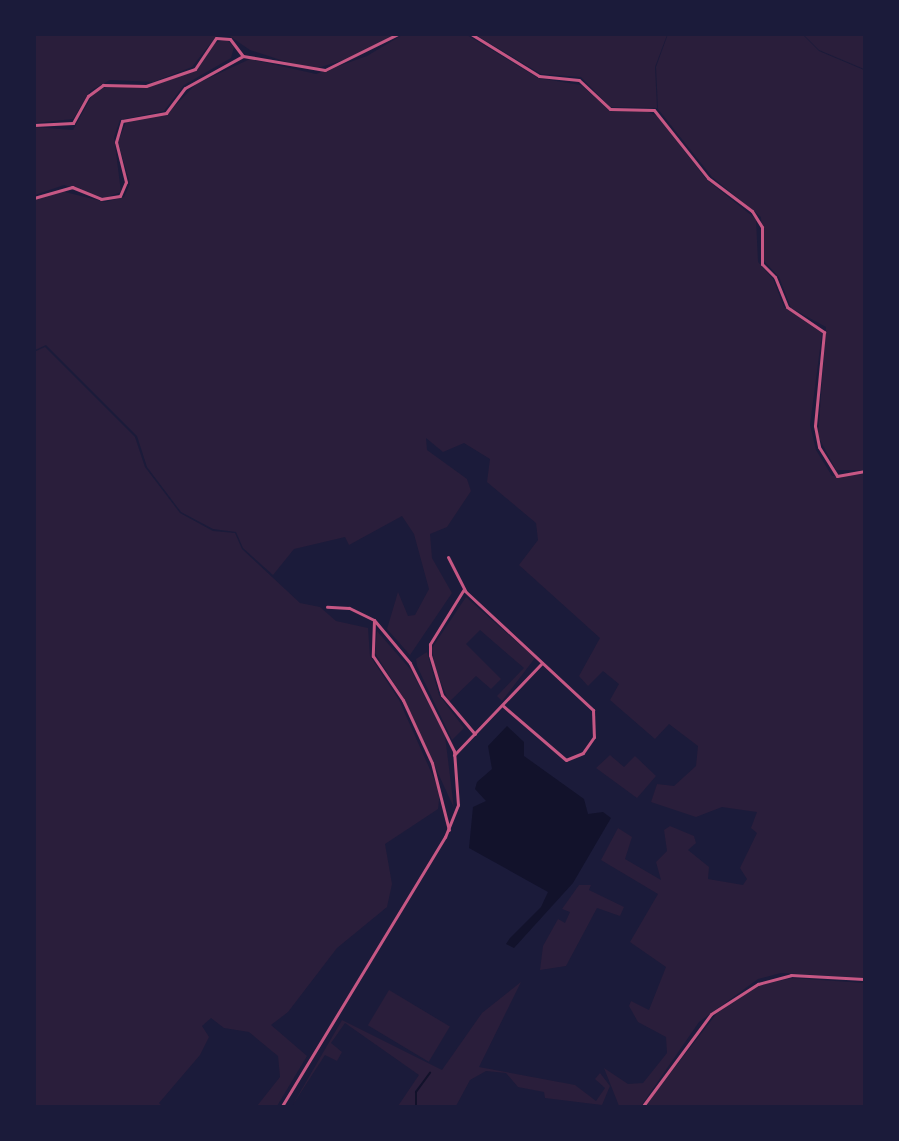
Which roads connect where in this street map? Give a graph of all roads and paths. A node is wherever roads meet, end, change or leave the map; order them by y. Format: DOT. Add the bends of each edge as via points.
graph roads {
  1 [pos="398,34"];
  2 [pos="471,34"];
  3 [pos="243,56"];
  4 [pos="34,125"];
  5 [pos="34,198"];
  6 [pos="864,471"];
  7 [pos="448,557"];
  8 [pos="464,589"];
  9 [pos="327,607"];
  10 [pos="374,620"];
  11 [pos="542,663"];
  12 [pos="502,705"];
  13 [pos="475,734"];
  14 [pos="454,755"];
  15 [pos="449,830"];
  16 [pos="864,979"];
  17 [pos="282,1107"];
  18 [pos="643,1107"];
  1 -- 3 [label="street" via="356,59 315,72"];
  2 -- 6 [label="street" via="539,76 579,80 610,109 654,110 712,183 752,211 762,227 762,264 787,307 824,332 815,426 819,447 837,476"];
  3 -- 4 [label="street" via="230,39 216,38 195,69 146,86 103,85 88,96 73,123"];
  3 -- 5 [label="street" via="185,88 166,112 122,121 116,142 126,182 120,196 101,199 72,187"];
  7 -- 8 [label="street"];
  8 -- 11 [label="street"];
  8 -- 13 [label="street" via="430,644 430,655 442,695"];
  9 -- 10 [label="street" via="359,611"];
  10 -- 14 [label="street" via="410,663"];
  10 -- 15 [label="street" via="373,656 423,741 440,783"];
  11 -- 12 [label="street"];
  11 -- 12 [label="street" via="593,710 594,737 583,753 561,758"];
  12 -- 13 [label="street"];
  13 -- 14 [label="street"];
  14 -- 15 [label="street" via="458,805"];
  15 -- 17 [label="street"];
  16 -- 18 [label="street" via="791,975 758,984 711,1014"];
}
